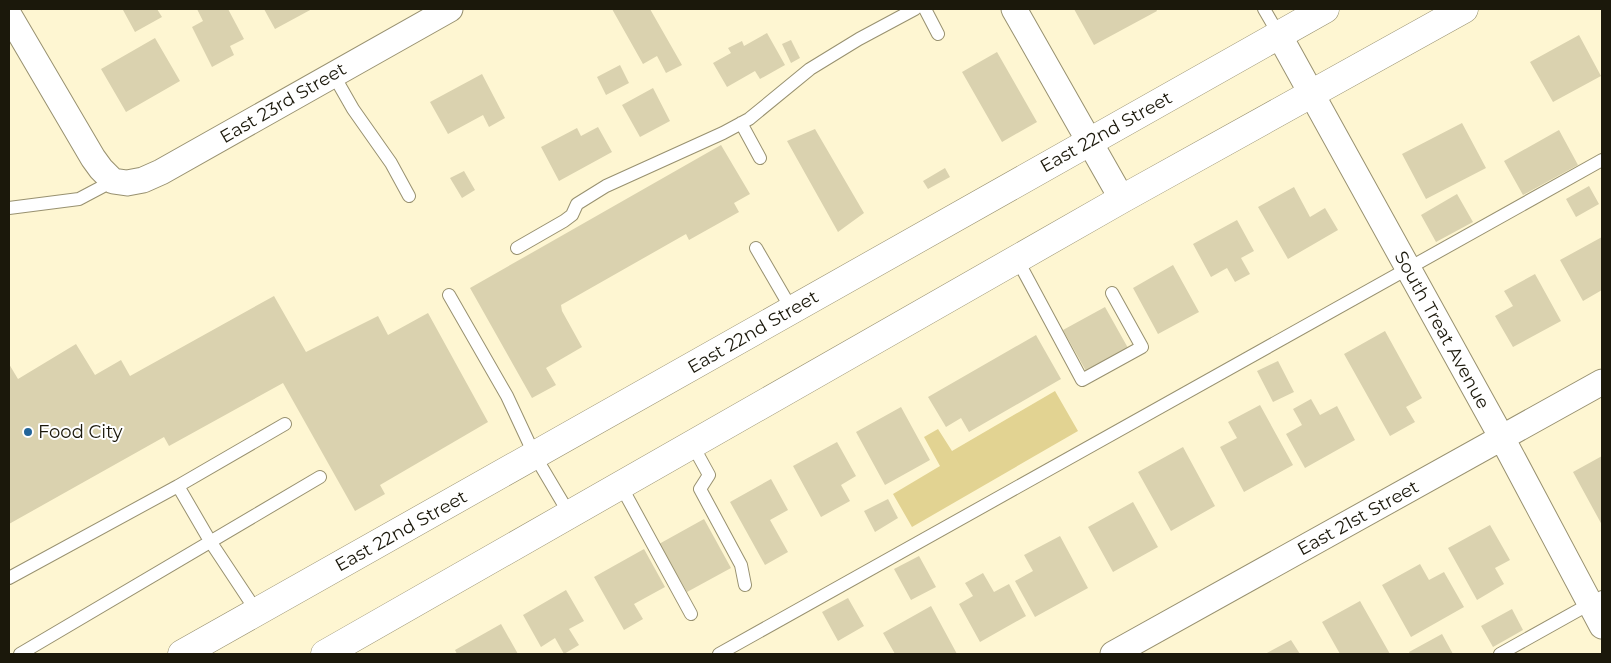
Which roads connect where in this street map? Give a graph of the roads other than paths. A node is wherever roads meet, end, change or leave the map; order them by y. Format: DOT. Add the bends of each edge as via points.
graph roads {
  1 [pos="450,9"];
  2 [pos="915,9"];
  3 [pos="925,9"];
  4 [pos="1014,9"];
  5 [pos="1264,9"];
  6 [pos="1325,9"];
  7 [pos="1464,9"];
  8 [pos="9,15"];
  9 [pos="938,34"];
  10 [pos="1279,35"];
  11 [pos="334,74"];
  12 [pos="1312,93"];
  13 [pos="742,123"];
  14 [pos="1088,141"];
  15 [pos="760,158"];
  16 [pos="1602,160"];
  17 [pos="113,181"];
  18 [pos="409,196"];
  19 [pos="1122,198"];
  20 [pos="9,208"];
  21 [pos="517,248"];
  22 [pos="756,248"];
  23 [pos="1017,259"];
  24 [pos="1408,268"];
  25 [pos="1112,293"];
  26 [pos="449,295"];
  27 [pos="792,310"];
  28 [pos="1602,382"];
  29 [pos="285,424"];
  30 [pos="1502,438"];
  31 [pos="692,444"];
  32 [pos="535,456"];
  33 [pos="320,477"];
  34 [pos="178,486"];
  35 [pos="621,486"];
  36 [pos="570,515"];
  37 [pos="210,541"];
  38 [pos="9,578"];
  39 [pos="745,585"];
  40 [pos="1596,601"];
  41 [pos="257,612"];
  42 [pos="691,614"];
  43 [pos="1602,626"];
  44 [pos="20,654"];
  45 [pos="182,654"];
  46 [pos="325,654"];
  47 [pos="719,654"];
  48 [pos="1114,654"];
  49 [pos="1500,654"];
  1 -- 11 [label="street, East 23rd Street"];
  2 -- 13 [label="lane" via="810,69"];
  3 -- 9 [label="lane"];
  4 -- 14 [label="street"];
  5 -- 10 [label="lane"];
  6 -- 10 [label="main road, East 22nd Street"];
  7 -- 12 [label="main road"];
  8 -- 17 [label="street" via="93,158"];
  10 -- 12 [label="street, South Treat Avenue"];
  10 -- 14 [label="main road, East 22nd Street"];
  11 -- 17 [label="street, East 23rd Street" via="161,172 143,180"];
  11 -- 18 [label="lane" via="353,110 391,163"];
  12 -- 19 [label="main road"];
  12 -- 24 [label="street, South Treat Avenue"];
  13 -- 15 [label="lane"];
  13 -- 21 [label="lane" via="606,186 577,204 564,221"];
  14 -- 19 [label="street"];
  14 -- 27 [label="main road, East 22nd Street"];
  16 -- 24 [label="lane"];
  17 -- 20 [label="lane" via="79,199"];
  19 -- 23 [label="main road"];
  22 -- 27 [label="lane"];
  23 -- 25 [label="lane" via="1082,380 1142,347"];
  23 -- 31 [label="main road"];
  24 -- 30 [label="street, South Treat Avenue"];
  24 -- 47 [label="lane"];
  26 -- 32 [label="lane" via="507,396"];
  27 -- 32 [label="main road, East 22nd Street"];
  28 -- 30 [label="street, East 21st Street"];
  29 -- 34 [label="lane"];
  30 -- 40 [label="street, South Treat Avenue"];
  30 -- 48 [label="street, East 21st Street"];
  31 -- 35 [label="main road"];
  31 -- 39 [label="lane" via="710,476 700,489 741,565"];
  32 -- 36 [label="lane"];
  32 -- 41 [label="main road, East 22nd Street"];
  33 -- 37 [label="lane"];
  34 -- 37 [label="lane"];
  34 -- 38 [label="lane"];
  35 -- 36 [label="main road"];
  35 -- 42 [label="lane"];
  36 -- 46 [label="main road"];
  37 -- 41 [label="lane"];
  37 -- 44 [label="lane"];
  40 -- 43 [label="street, South Treat Avenue"];
  40 -- 49 [label="lane"];
  41 -- 45 [label="main road, East 22nd Street"];
}
